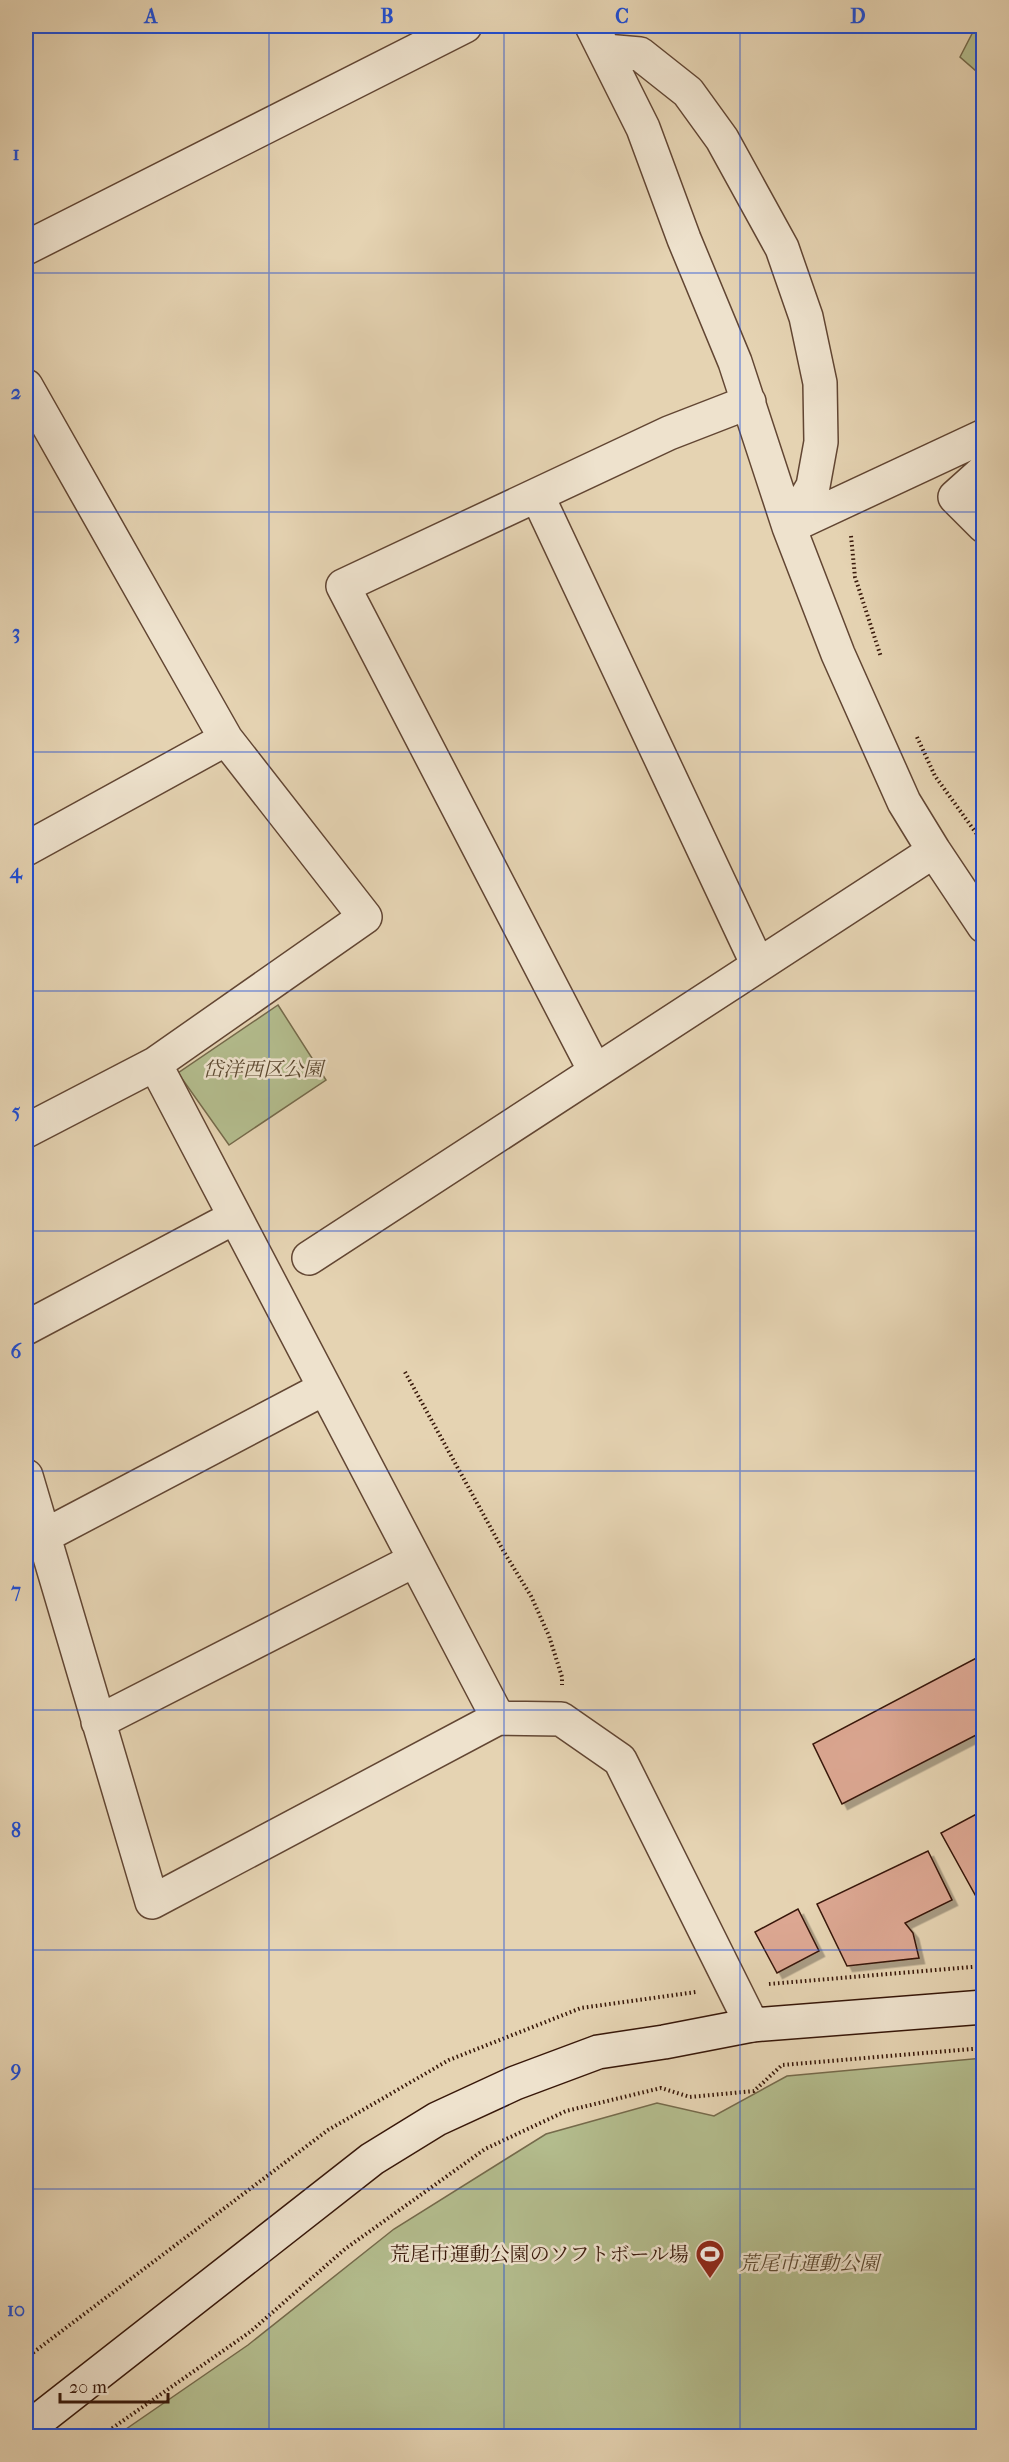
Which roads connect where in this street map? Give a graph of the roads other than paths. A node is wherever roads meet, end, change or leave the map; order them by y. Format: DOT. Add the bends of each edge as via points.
graph roads {
  1 [pos="465,26"];
  2 [pos="598,38"];
  3 [pos="26,248"];
  4 [pos="26,386"];
  5 [pos="749,402"];
  6 [pos="984,436"];
  7 [pos="984,471"];
  8 [pos="537,495"];
  9 [pos="984,526"];
  10 [pos="789,527"];
  11 [pos="226,739"];
  12 [pos="26,849"];
  13 [pos="934,851"];
  14 [pos="984,926"];
  15 [pos="758,965"];
  16 [pos="155,1064"];
  17 [pos="595,1071"];
  18 [pos="26,1131"];
  19 [pos="235,1217"];
  20 [pos="309,1258"];
  21 [pos="26,1328"];
  22 [pos="325,1388"];
  23 [pos="26,1476"];
  24 [pos="44,1536"];
  25 [pos="415,1560"];
  26 [pos="498,1718"];
  27 [pos="98,1722"];
  28 [pos="984,2007"];
  29 [pos="752,2025"];
  30 [pos="26,2430"];
  1 -- 3 [label="street"];
  2 -- 5 [label="street" via="643,128"];
  2 -- 10 [label="street" via="640,54 688,92 722,139 782,248 806,317 820,383 821,442 813,486"];
  4 -- 11 [label="street"];
  5 -- 8 [label="street" via="669,433"];
  5 -- 10 [label="street"];
  6 -- 10 [label="street"];
  7 -- 9 [label="street" via="955,497"];
  8 -- 15 [label="street"];
  8 -- 17 [label="street" via="344,586"];
  10 -- 13 [label="street" via="838,654 904,802"];
  11 -- 12 [label="street"];
  11 -- 16 [label="street" via="364,917"];
  13 -- 14 [label="street"];
  13 -- 15 [label="street"];
  15 -- 17 [label="street"];
  16 -- 18 [label="street"];
  16 -- 19 [label="street"];
  17 -- 20 [label="street"];
  19 -- 21 [label="street"];
  19 -- 22 [label="street"];
  22 -- 24 [label="street"];
  22 -- 25 [label="street"];
  23 -- 24 [label="street"];
  24 -- 27 [label="street"];
  25 -- 26 [label="street"];
  25 -- 27 [label="street"];
  26 -- 27 [label="street" via="152,1902"];
  26 -- 29 [label="street" via="561,1719 620,1760"];
  28 -- 29 [label="street"];
  29 -- 30 [label="street" via="598,2052 437,2118 372,2159"];
}
